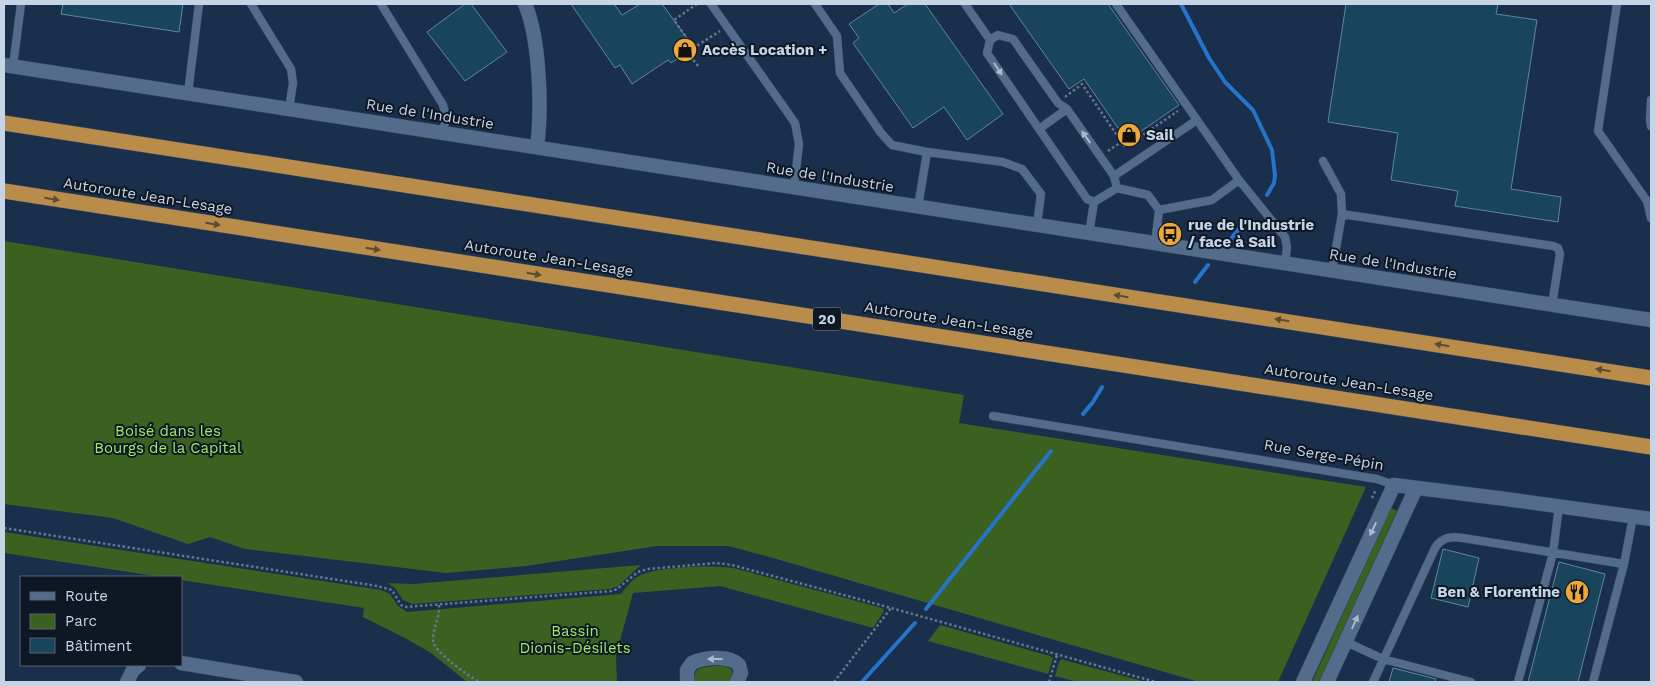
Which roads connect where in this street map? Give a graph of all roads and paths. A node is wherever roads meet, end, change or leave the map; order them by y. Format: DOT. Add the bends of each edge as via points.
graph roads {
  1 [pos="21,4"];
  2 [pos="199,4"];
  3 [pos="252,4"];
  4 [pos="381,4"];
  5 [pos="525,4"];
  6 [pos="698,4"];
  7 [pos="711,4"];
  8 [pos="815,4"];
  9 [pos="965,4"];
  10 [pos="1116,4"];
  11 [pos="1617,4"];
  12 [pos="721,30"];
  13 [pos="990,40"];
  14 [pos="694,48"];
  15 [pos="8,66"];
  16 [pos="698,66"];
  17 [pos="188,93"];
  18 [pos="1063,99"];
  19 [pos="1651,100"];
  20 [pos="289,109"];
  21 [pos="1067,109"];
  22 [pos="1178,110"];
  23 [pos="1197,120"];
  24 [pos="4,123"];
  25 [pos="1651,126"];
  26 [pos="1039,129"];
  27 [pos="443,132"];
  28 [pos="1126,139"];
  29 [pos="1122,141"];
  30 [pos="537,147"];
  31 [pos="927,152"];
  32 [pos="1100,156"];
  33 [pos="1323,161"];
  34 [pos="1114,176"];
  35 [pos="1239,180"];
  36 [pos="794,187"];
  37 [pos="1117,188"];
  38 [pos="4,191"];
  39 [pos="1094,202"];
  40 [pos="1649,203"];
  41 [pos="918,207"];
  42 [pos="1159,210"];
  43 [pos="1342,214"];
  44 [pos="1651,218"];
  45 [pos="1037,225"];
  46 [pos="1089,234"];
  47 [pos="1154,244"];
  48 [pos="1286,264"];
  49 [pos="1332,271"];
  50 [pos="1552,305"];
  51 [pos="1651,320"];
  52 [pos="1651,378"];
  53 [pos="993,416"];
  54 [pos="1651,447"];
  55 [pos="1394,485"];
  56 [pos="1416,488"];
  57 [pos="1559,506"];
  58 [pos="1633,517"];
  59 [pos="1651,520"];
  60 [pos="4,528"];
  61 [pos="1553,553"];
  62 [pos="1624,564"];
  63 [pos="439,604"];
  64 [pos="891,608"];
  65 [pos="1346,642"];
  66 [pos="1057,656"];
  67 [pos="1383,659"];
  68 [pos="182,663"];
  69 [pos="138,666"];
  70 [pos="273,680"];
  71 [pos="127,682"];
  72 [pos="296,682"];
  73 [pos="479,682"];
  74 [pos="687,682"];
  75 [pos="737,682"];
  76 [pos="834,682"];
  77 [pos="1049,682"];
  78 [pos="1156,682"];
  79 [pos="1303,682"];
  80 [pos="1327,682"];
  81 [pos="1372,682"];
  82 [pos="1470,682"];
  83 [pos="1518,682"];
  84 [pos="1593,682"];
  1 -- 15 [label="lane"];
  2 -- 17 [label="lane"];
  3 -- 20 [label="lane" via="291,69 293,83"];
  4 -- 27 [label="lane" via="444,105"];
  5 -- 30 [label="street" via="536,51"];
  6 -- 14 [label="path" via="674,20"];
  7 -- 36 [label="lane" via="795,123 800,144"];
  8 -- 31 [label="lane" via="837,36 840,73 881,134 892,146"];
  9 -- 13 [label="lane"];
  10 -- 23 [label="lane"];
  11 -- 40 [label="lane" via="1598,131"];
  12 -- 14 [label="path"];
  13 -- 21 [label="lane" via="998,35 1013,39 1058,103"];
  13 -- 26 [label="lane, one-way" via="987,52"];
  14 -- 16 [label="path" via="687,52"];
  15 -- 17 [label="street, Rue de l'Industrie"];
  17 -- 20 [label="street, Rue de l'Industrie"];
  18 -- 29 [label="path" via="1082,84"];
  19 -- 25 [label="lane"];
  20 -- 27 [label="street, Rue de l'Industrie"];
  21 -- 26 [label="lane"];
  32 -- 21 [label="lane, one-way"];
  22 -- 29 [label="path" via="1125,147"];
  23 -- 34 [label="lane"];
  23 -- 35 [label="lane"];
  52 -- 24 [label="highway, one-way"];
  26 -- 39 [label="lane" via="1087,199"];
  27 -- 30 [label="street, Rue de l'Industrie"];
  28 -- 29 [label="path"];
  29 -- 32 [label="path"];
  30 -- 36 [label="street, Rue de l'Industrie"];
  31 -- 41 [label="lane"];
  31 -- 45 [label="lane" via="1003,162 1022,169 1041,194"];
  32 -- 34 [label="lane"];
  33 -- 43 [label="lane" via="1341,194"];
  34 -- 37 [label="lane"];
  35 -- 42 [label="lane" via="1212,200"];
  35 -- 48 [label="lane" via="1285,237"];
  36 -- 41 [label="street, Rue de l'Industrie"];
  37 -- 39 [label="lane"];
  37 -- 42 [label="lane" via="1148,194"];
  38 -- 54 [label="highway, Autoroute Jean-Lesage / 20, one-way"];
  39 -- 46 [label="lane"];
  40 -- 44 [label="lane"];
  41 -- 45 [label="street, Rue de l'Industrie"];
  42 -- 47 [label="lane"];
  43 -- 49 [label="lane"];
  43 -- 50 [label="lane" via="1556,247 1560,254"];
  45 -- 46 [label="street, Rue de l'Industrie"];
  46 -- 47 [label="street, Rue de l'Industrie"];
  47 -- 48 [label="street, Rue de l'Industrie"];
  48 -- 49 [label="street, Rue de l'Industrie"];
  49 -- 50 [label="street, Rue de l'Industrie"];
  50 -- 51 [label="street, Rue de l'Industrie"];
  53 -- 55 [label="lane, Rue Serge-Pépin"];
  55 -- 56 [label="street, Rue Serge-Pépin"];
  55 -- 79 [label="street, one-way"];
  56 -- 57 [label="street, Rue Serge-Pépin"];
  65 -- 56 [label="street, one-way"];
  57 -- 58 [label="street, Rue Serge-Pépin"];
  57 -- 61 [label="lane"];
  58 -- 59 [label="street, Rue Serge-Pépin"];
  58 -- 62 [label="lane"];
  60 -- 63 [label="path" via="387,588 405,607"];
  61 -- 62 [label="lane"];
  61 -- 67 [label="lane" via="1463,538 1449,537 1440,541"];
  61 -- 83 [label="lane"];
  62 -- 84 [label="lane"];
  63 -- 64 [label="path" via="612,591 643,570 716,563"];
  63 -- 73 [label="path" via="434,646"];
  64 -- 66 [label="path"];
  64 -- 76 [label="path"];
  65 -- 67 [label="lane"];
  65 -- 80 [label="street"];
  66 -- 77 [label="path"];
  66 -- 78 [label="path"];
  67 -- 81 [label="lane"];
  67 -- 82 [label="lane"];
  68 -- 70 [label="street"];
  69 -- 71 [label="street"];
  70 -- 72 [label="street"];
  75 -- 74 [label="street, one-way" via="741,672 739,665 733,660 721,659 692,662 687,670"];
}
